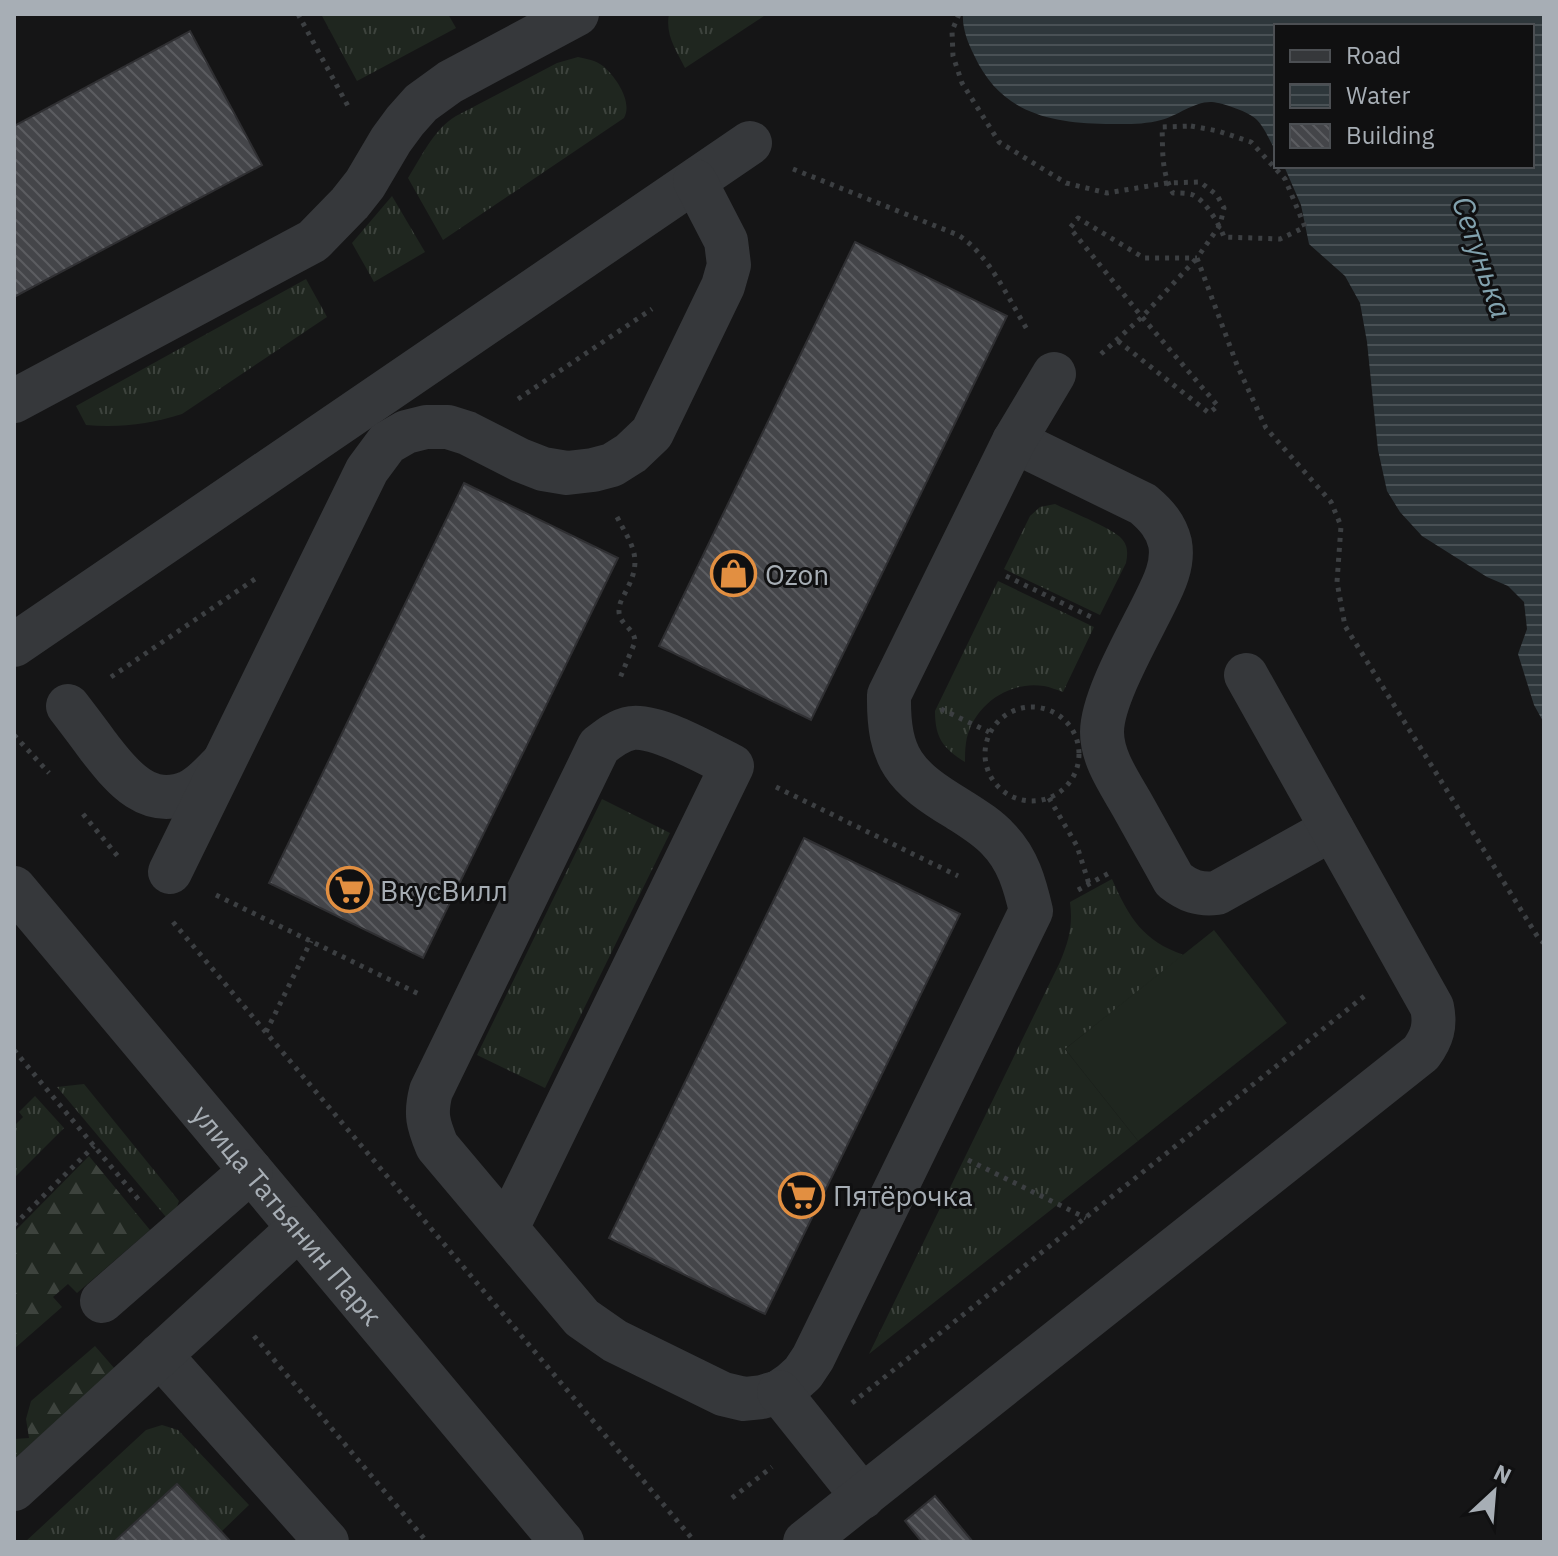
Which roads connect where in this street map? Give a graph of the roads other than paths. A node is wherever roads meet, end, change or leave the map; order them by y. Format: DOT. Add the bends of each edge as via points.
graph roads {
  1 [pos="577,14"];
  2 [pos="750,143"];
  3 [pos="695,181"];
  4 [pos="1054,374"];
  5 [pos="14,401"];
  6 [pos="1014,441"];
  7 [pos="14,645"];
  8 [pos="1246,675"];
  9 [pos="68,706"];
  10 [pos="224,762"];
  11 [pos="1332,829"];
  12 [pos="158,881"];
  13 [pos="20,909"];
  14 [pos="251,1171"];
  15 [pos="299,1228"];
  16 [pos="507,1228"];
  17 [pos="102,1301"];
  18 [pos="160,1355"];
  19 [pos="779,1392"];
  20 [pos="14,1489"];
  21 [pos="863,1497"];
  22 [pos="327,1542"];
  23 [pos="562,1542"];
  24 [pos="805,1542"];
  1 -- 5 [label="street" via="421,103 365,184 313,241"];
  2 -- 3 [label="street"];
  3 -- 7 [label="street"];
  3 -- 10 [label="street" via="726,241 727,274 652,433 612,465 567,473 543,469 448,427 406,432 387,443 367,470"];
  4 -- 6 [label="street"];
  6 -- 11 [label="street" via="1143,504 1157,516 1170,543 1165,581 1112,692 1102,732 1114,772 1174,880 1190,891 1217,893"];
  6 -- 19 [label="street" via="889,695 889,721 904,766 929,791 998,839 1014,860 1031,911 813,1358"];
  8 -- 11 [label="street"];
  9 -- 10 [label="street" via="120,774 149,793 186,793"];
  10 -- 12 [label="street"];
  11 -- 21 [label="street" via="1432,1007 1435,1019 1429,1042"];
  13 -- 14 [label="street, улица Татьянин Парк"];
  14 -- 15 [label="street, улица Татьянин Парк"];
  14 -- 17 [label="street"];
  15 -- 18 [label="street"];
  15 -- 23 [label="street, улица Татьянин Парк"];
  16 -- 16 [label="street" via="437,1146 427,1123 431,1091 599,746 629,728 645,728 732,766"];
  16 -- 19 [label="street" via="582,1318 615,1341 723,1394 744,1399"];
  18 -- 20 [label="street"];
  18 -- 22 [label="street"];
  19 -- 21 [label="street"];
  21 -- 24 [label="street"];
}
